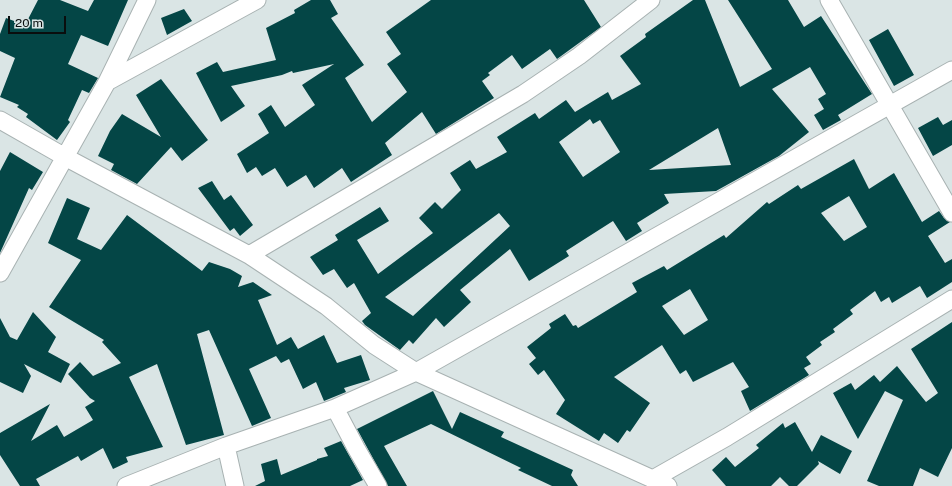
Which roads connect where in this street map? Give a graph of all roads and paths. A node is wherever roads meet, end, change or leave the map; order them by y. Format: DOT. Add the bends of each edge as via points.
graph roads {
  1 [pos="147,0"];
  2 [pos="257,0"];
  3 [pos="651,0"];
  4 [pos="829,0"];
  5 [pos="952,70"];
  6 [pos="107,82"];
  7 [pos="890,105"];
  8 [pos="0,120"];
  9 [pos="65,157"];
  10 [pos="952,213"];
  11 [pos="249,255"];
  12 [pos="0,273"];
  13 [pos="952,298"];
  14 [pos="416,372"];
  15 [pos="336,408"];
  16 [pos="226,446"];
  17 [pos="660,483"];
  18 [pos="126,486"];
  19 [pos="236,486"];
  20 [pos="378,486"];
  1 -- 6 [label="street"];
  2 -- 6 [label="street"];
  3 -- 11 [label="street" via="579,56 523,94"];
  4 -- 7 [label="street"];
  5 -- 7 [label="street"];
  6 -- 9 [label="street"];
  7 -- 10 [label="street"];
  7 -- 14 [label="street"];
  8 -- 9 [label="street"];
  9 -- 11 [label="street"];
  9 -- 12 [label="street"];
  11 -- 14 [label="street" via="326,306 374,345"];
  13 -- 17 [label="street" via="727,437"];
  14 -- 15 [label="street"];
  14 -- 17 [label="street"];
  15 -- 16 [label="street"];
  15 -- 20 [label="street"];
  16 -- 18 [label="street"];
  16 -- 19 [label="street"];
}
